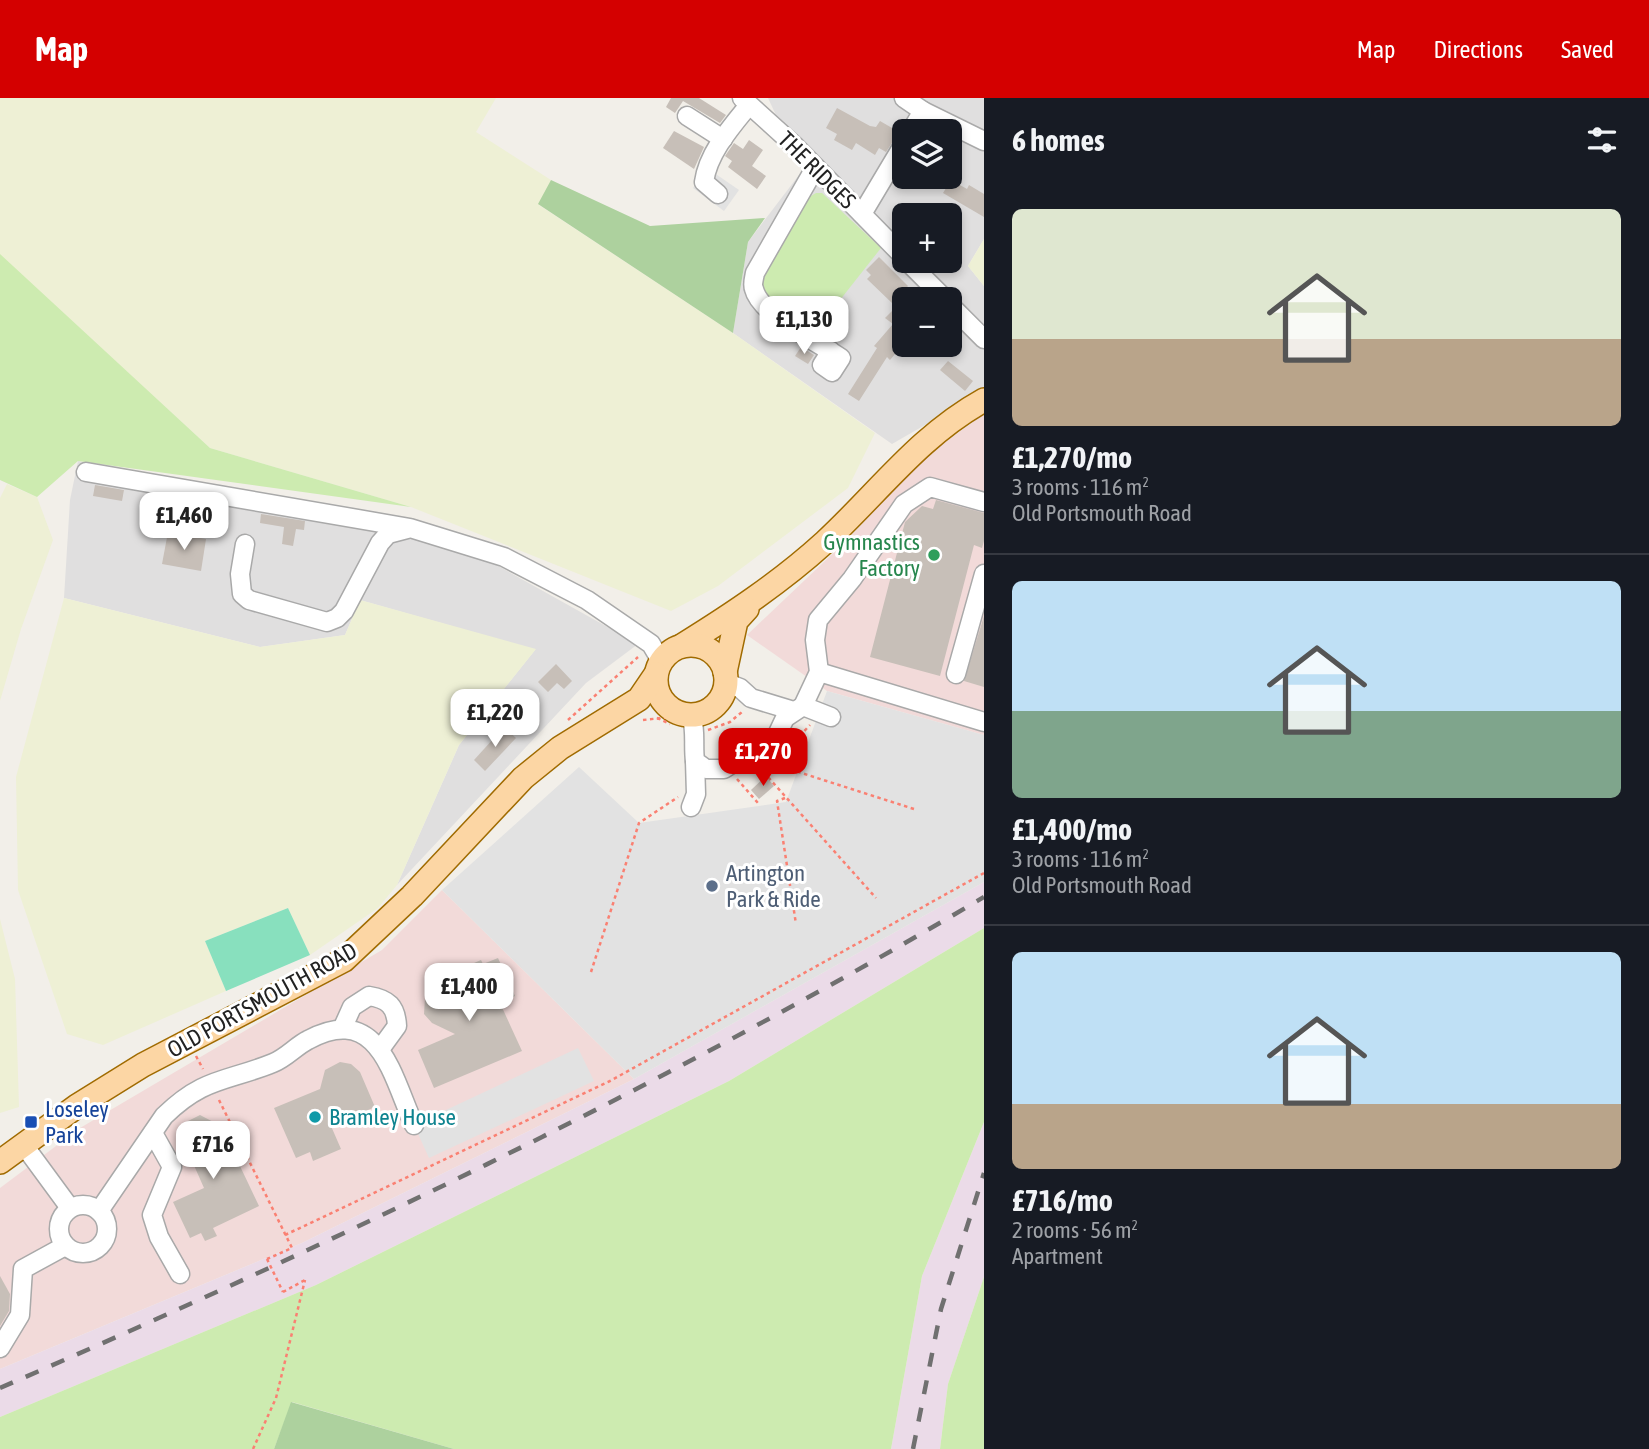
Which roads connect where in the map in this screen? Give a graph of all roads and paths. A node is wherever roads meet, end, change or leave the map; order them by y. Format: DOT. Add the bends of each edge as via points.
graph roads {
  1 [pos="904,98"];
  2 [pos="745,102"];
  3 [pos="923,111"];
  4 [pos="687,116"];
  5 [pos="918,119"];
  6 [pos="723,139"];
  7 [pos="984,141"];
  8 [pos="892,164"];
  9 [pos="815,168"];
  10 [pos="718,194"];
  11 [pos="862,214"];
  12 [pos="892,245"];
  13 [pos="919,273"];
  14 [pos="933,287"];
  15 [pos="962,317"];
  16 [pos="984,339"];
  17 [pos="831,351"];
  18 [pos="984,400"];
  19 [pos="86,472"];
  20 [pos="984,502"];
  21 [pos="410,528"];
  22 [pos="245,544"];
  23 [pos="984,574"];
  24 [pos="754,601"];
  25 [pos="980,604"];
  26 [pos="683,646"];
  27 [pos="658,668"];
  28 [pos="819,672"];
  29 [pos="956,674"];
  30 [pos="726,678"];
  31 [pos="751,698"];
  32 [pos="771,705"];
  33 [pos="798,709"];
  34 [pos="831,717"];
  35 [pos="684,719"];
  36 [pos="635,722"];
  37 [pos="984,722"];
  38 [pos="595,727"];
  39 [pos="777,735"];
  40 [pos="695,761"];
  41 [pos="735,776"];
  42 [pos="787,798"];
  43 [pos="689,799"];
  44 [pos="758,803"];
  45 [pos="914,809"];
  46 [pos="984,873"];
  47 [pos="876,898"];
  48 [pos="796,924"];
  49 [pos="591,972"];
  50 [pos="343,1027"];
  51 [pos="187,1041"];
  52 [pos="381,1048"];
  53 [pos="210,1082"];
  54 [pos="414,1125"];
  55 [pos="153,1133"];
  56 [pos="23,1144"];
  57 [pos="0,1163"];
  58 [pos="70,1208"];
  59 [pos="99,1211"];
  60 [pos="285,1235"];
  61 [pos="65,1246"];
  62 [pos="180,1274"];
  63 [pos="0,1348"];
  64 [pos="253,1449"];
  1 -- 3 [label="street"];
  2 -- 6 [label="street"];
  2 -- 9 [label="street, THE RIDGES"];
  3 -- 5 [label="street"];
  3 -- 7 [label="street"];
  4 -- 6 [label="street"];
  6 -- 10 [label="street" via="705,171 704,182"];
  8 -- 11 [label="street, THE RIDGES"];
  9 -- 11 [label="street, THE RIDGES"];
  9 -- 17 [label="street" via="755,273 753,288 761,303"];
  11 -- 12 [label="street, THE RIDGES"];
  13 -- 14 [label="street, THE RIDGES"];
  15 -- 16 [label="street"];
  18 -- 24 [label="main road" via="909,454 827,540"];
  19 -- 21 [label="street"];
  20 -- 28 [label="street" via="930,487 904,504 818,620 814,640"];
  21 -- 22 [label="street" via="388,534 380,543 344,611 327,622 242,594"];
  21 -- 27 [label="street" via="504,557 587,600 651,644"];
  23 -- 25 [label="street"];
  24 -- 26 [label="main road"];
  24 -- 30 [label="main road" via="736,621"];
  25 -- 29 [label="street"];
  26 -- 27 [label="main road" via="670,651"];
  26 -- 30 [label="main road" via="710,650 720,659"];
  27 -- 35 [label="main road" via="662,701"];
  27 -- 38 [label="main road, OLD PORTSMOUTH ROAD" via="639,698"];
  28 -- 33 [label="street"];
  28 -- 37 [label="street"];
  30 -- 31 [label="street"];
  30 -- 35 [label="main road" via="721,699 712,709"];
  31 -- 32 [label="street"];
  31 -- 35 [label="path" via="730,722"];
  32 -- 33 [label="street"];
  32 -- 39 [label="street" via="778,715"];
  33 -- 34 [label="street"];
  33 -- 39 [label="street" via="785,718"];
  35 -- 36 [label="path"];
  35 -- 38 [label="main road, OLD PORTSMOUTH ROAD" via="643,713"];
  35 -- 40 [label="street"];
  38 -- 51 [label="main road, OLD PORTSMOUTH ROAD" via="523,778 344,960"];
  39 -- 40 [label="street" via="724,768 706,769"];
  40 -- 43 [label="street" via="696,794"];
  41 -- 44 [label="path"];
  42 -- 45 [label="path" via="757,765 763,761"];
  42 -- 47 [label="path"];
  42 -- 48 [label="path" via="777,801"];
  43 -- 49 [label="path" via="639,823"];
  46 -- 60 [label="path" via="610,1082"];
  50 -- 52 [label="street" via="365,1034"];
  50 -- 52 [label="street" via="352,1007 369,996 385,999 396,1010 397,1026"];
  50 -- 53 [label="street" via="309,1039 275,1063"];
  51 -- 53 [label="path"];
  51 -- 56 [label="main road, OLD PORTSMOUTH ROAD" via="88,1099"];
  52 -- 54 [label="street"];
  53 -- 55 [label="street" via="177,1104"];
  53 -- 60 [label="path"];
  55 -- 59 [label="street"];
  55 -- 62 [label="street" via="172,1167 152,1215"];
  56 -- 57 [label="main road, OLD PORTSMOUTH ROAD"];
  56 -- 58 [label="street"];
  58 -- 59 [label="street" via="88,1205"];
  58 -- 61 [label="street" via="59,1225"];
  59 -- 61 [label="street" via="108,1229 100,1246 85,1253"];
  60 -- 64 [label="path, bridge" via="292,1248 267,1259 283,1292 305,1280 276,1398"];
  61 -- 63 [label="street" via="23,1269 20,1315"];
}
